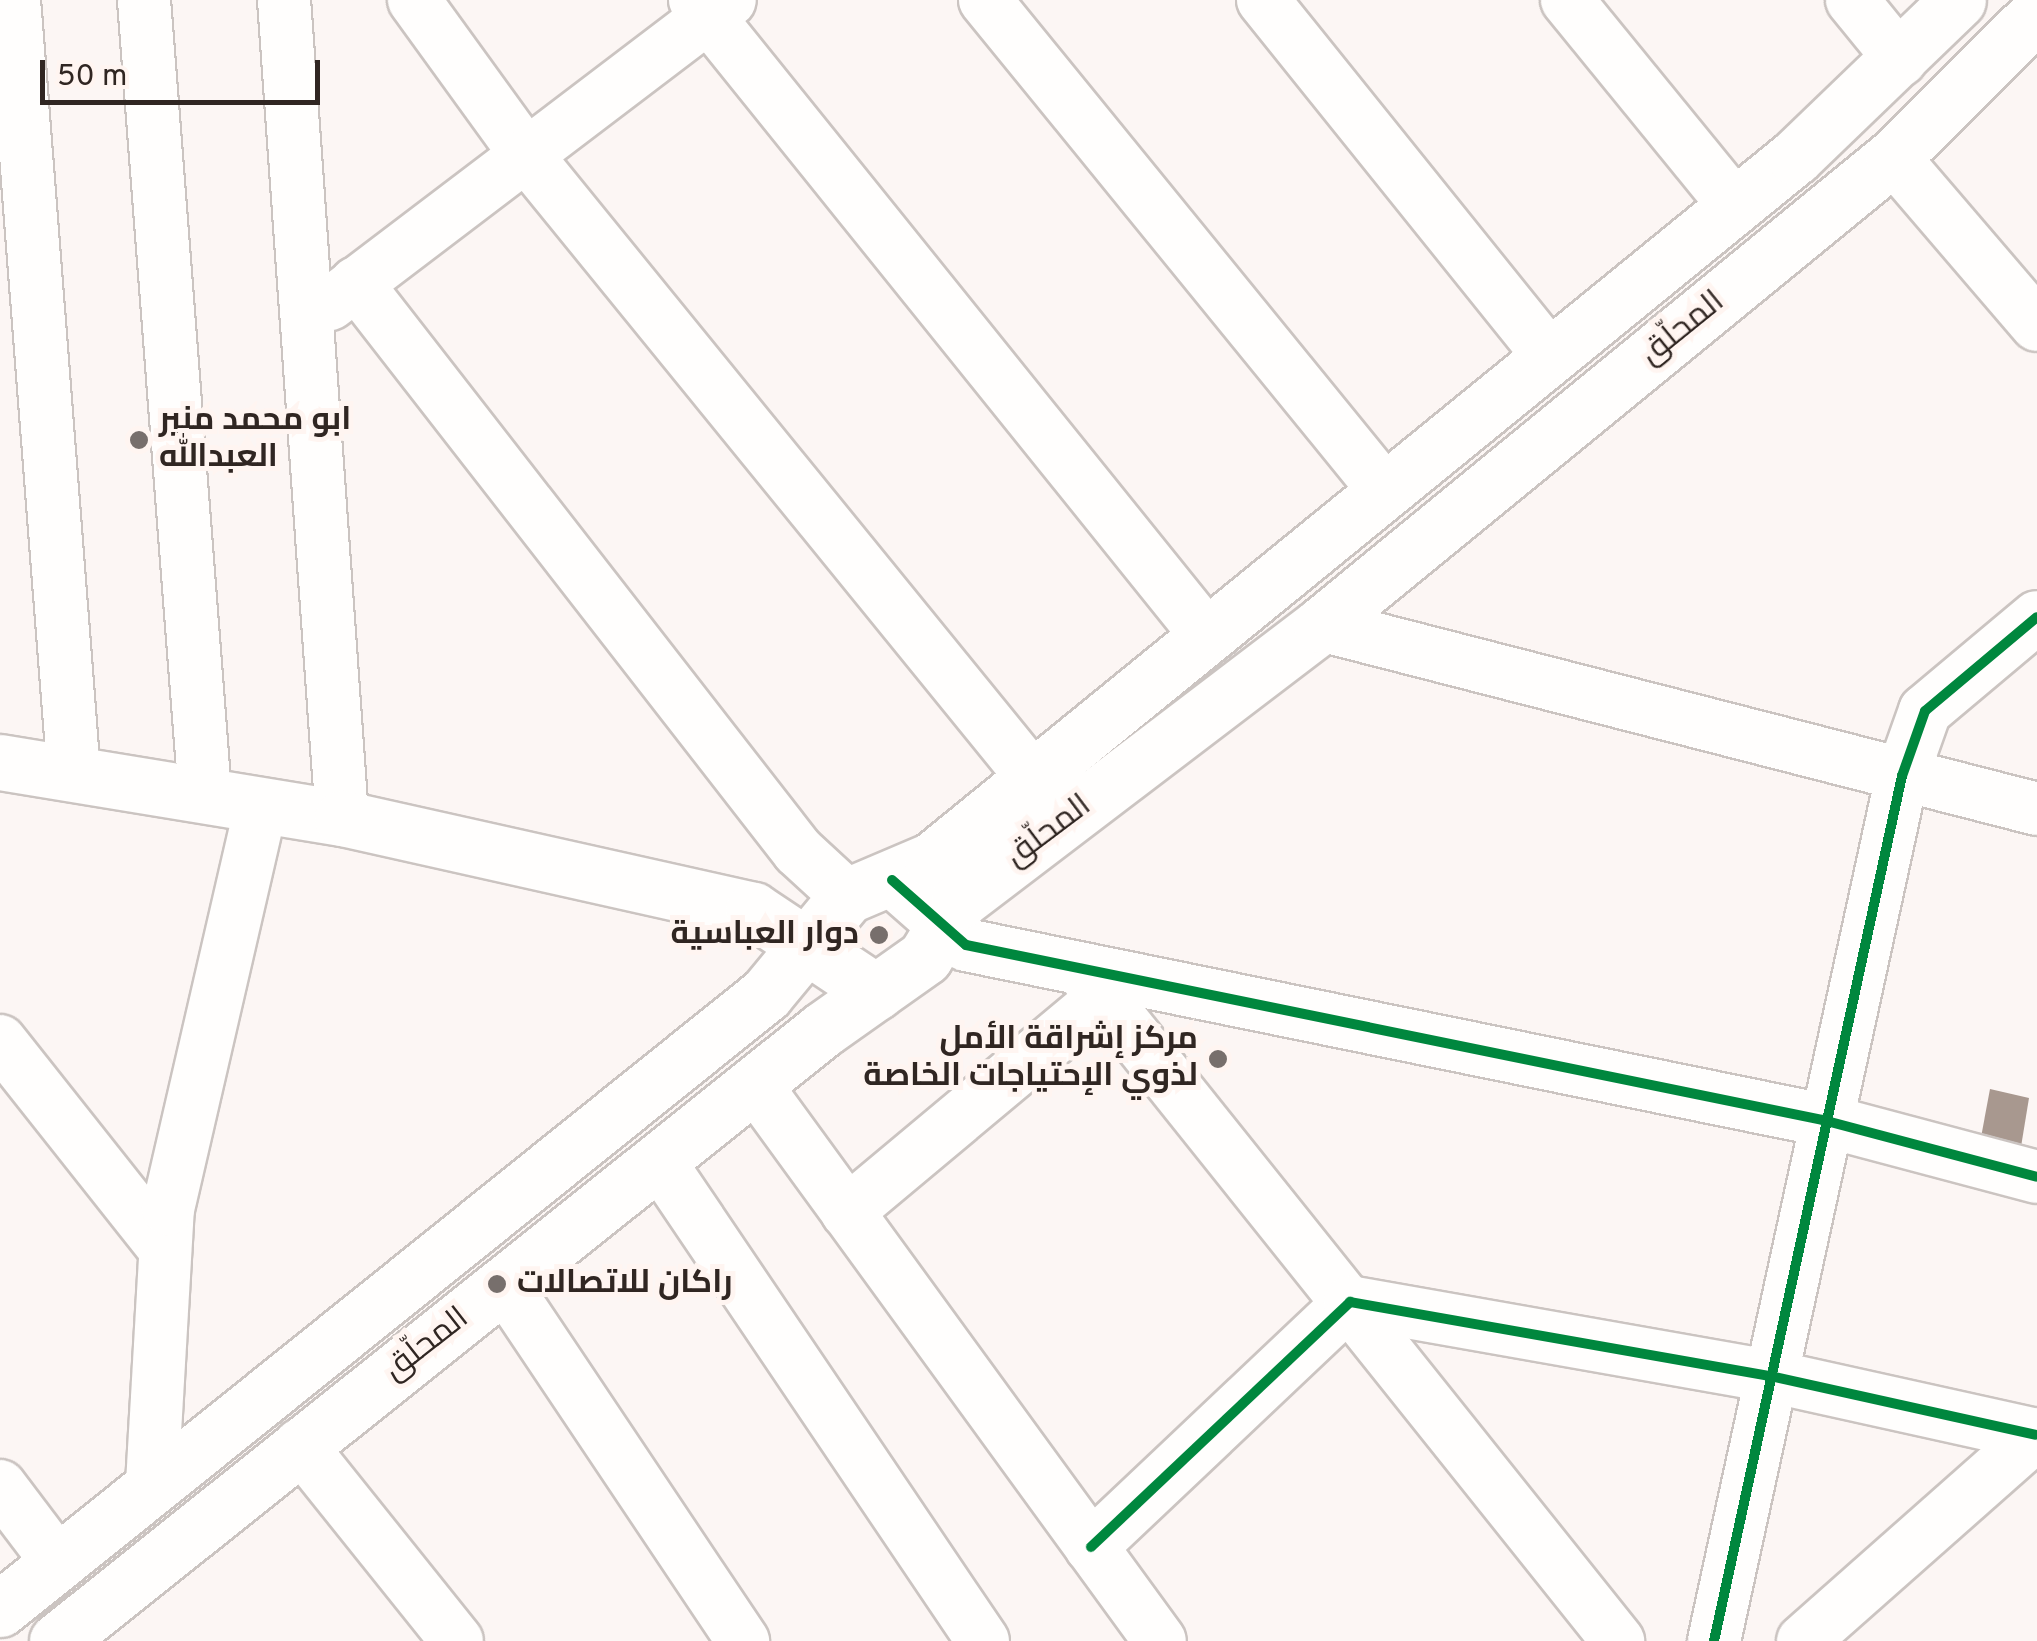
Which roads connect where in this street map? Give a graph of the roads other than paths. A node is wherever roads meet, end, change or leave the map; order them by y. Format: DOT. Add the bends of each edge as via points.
graph roads {
  1 [pos="14,0"];
  2 [pos="144,0"];
  3 [pos="284,0"];
  4 [pos="414,0"];
  5 [pos="984,0"];
  6 [pos="1262,0"];
  7 [pos="1567,0"];
  8 [pos="1852,0"];
  9 [pos="1958,0"];
  10 [pos="711,5"];
  11 [pos="2037,14"];
  12 [pos="1901,60"];
  13 [pos="526,155"];
  14 [pos="1893,157"];
  15 [pos="1735,206"];
  16 [pos="356,284"];
  17 [pos="309,320"];
  18 [pos="2037,325"];
  19 [pos="1550,357"];
  20 [pos="1385,491"];
  21 [pos="2037,617"];
  22 [pos="1321,625"];
  23 [pos="1207,636"];
  24 [pos="0,762"];
  25 [pos="74,774"];
  26 [pos="1902,776"];
  27 [pos="1033,778"];
  28 [pos="206,795"];
  29 [pos="261,805"];
  30 [pos="2037,810"];
  31 [pos="342,818"];
  32 [pos="869,888"];
  33 [pos="944,926"];
  34 [pos="811,946"];
  35 [pos="1093,985"];
  36 [pos="876,992"];
  37 [pos="0,1041"];
  38 [pos="756,1086"];
  39 [pos="1823,1120"];
  40 [pos="659,1160"];
  41 [pos="2037,1177"];
  42 [pos="847,1212"];
  43 [pos="166,1249"];
  44 [pos="504,1284"];
  45 [pos="1350,1302"];
  46 [pos="1770,1376"];
  47 [pos="2037,1434"];
  48 [pos="300,1445"];
  49 [pos="152,1484"];
  50 [pos="0,1486"];
  51 [pos="1091,1547"];
  52 [pos="56,1560"];
  53 [pos="0,1609"];
  54 [pos="84,1632"];
  55 [pos="457,1641"];
  56 [pos="743,1641"];
  57 [pos="983,1641"];
  58 [pos="1160,1641"];
  59 [pos="1618,1641"];
  60 [pos="1714,1641"];
  61 [pos="1803,1641"];
  1 -- 25 [label="street"];
  2 -- 28 [label="street"];
  3 -- 17 [label="street"];
  4 -- 13 [label="street"];
  5 -- 20 [label="street"];
  6 -- 19 [label="street"];
  7 -- 15 [label="street"];
  8 -- 12 [label="street"];
  9 -- 12 [label="main road, المحلّق"];
  10 -- 13 [label="street"];
  10 -- 23 [label="street"];
  11 -- 14 [label="main road, المحلّق"];
  12 -- 15 [label="main road, المحلّق"];
  13 -- 16 [label="street"];
  13 -- 27 [label="street"];
  14 -- 18 [label="street"];
  14 -- 22 [label="main road, المحلّق"];
  15 -- 19 [label="main road, المحلّق"];
  16 -- 17 [label="street"];
  16 -- 32 [label="street" via="798,851"];
  17 -- 31 [label="street"];
  19 -- 20 [label="main road, المحلّق"];
  20 -- 23 [label="main road, المحلّق"];
  21 -- 26 [label="street" via="1925,711"];
  22 -- 26 [label="street"];
  22 -- 33 [label="main road, المحلّق" via="959,901"];
  23 -- 27 [label="main road, المحلّق"];
  24 -- 25 [label="main road"];
  25 -- 28 [label="main road"];
  26 -- 30 [label="street"];
  26 -- 39 [label="street"];
  27 -- 32 [label="main road, المحلّق" via="932,860"];
  28 -- 29 [label="main road"];
  29 -- 31 [label="main road"];
  29 -- 43 [label="street" via="168,1209"];
  31 -- 34 [label="main road" via="754,910"];
  32 -- 33 [label="street"];
  32 -- 34 [label="main road, المحلّق"];
  33 -- 35 [label="street" via="966,945"];
  33 -- 36 [label="main road, المحلّق" via="926,957"];
  34 -- 36 [label="main road"];
  34 -- 49 [label="main road, المحلّق" via="766,994"];
  35 -- 39 [label="street"];
  35 -- 42 [label="street"];
  35 -- 45 [label="street"];
  36 -- 38 [label="main road, المحلّق"];
  37 -- 43 [label="street"];
  38 -- 40 [label="main road, المحلّق"];
  38 -- 42 [label="street"];
  39 -- 41 [label="street"];
  39 -- 46 [label="street"];
  40 -- 44 [label="main road, المحلّق"];
  40 -- 57 [label="street"];
  42 -- 51 [label="street"];
  43 -- 49 [label="street"];
  44 -- 48 [label="main road, المحلّق"];
  44 -- 56 [label="street"];
  45 -- 46 [label="street"];
  45 -- 51 [label="street"];
  45 -- 59 [label="street"];
  46 -- 47 [label="street"];
  46 -- 60 [label="street"];
  47 -- 61 [label="street"];
  48 -- 54 [label="main road, المحلّق"];
  48 -- 55 [label="street"];
  49 -- 52 [label="main road, المحلّق"];
  50 -- 52 [label="street"];
  51 -- 58 [label="street"];
  52 -- 53 [label="main road, المحلّق"];
}
